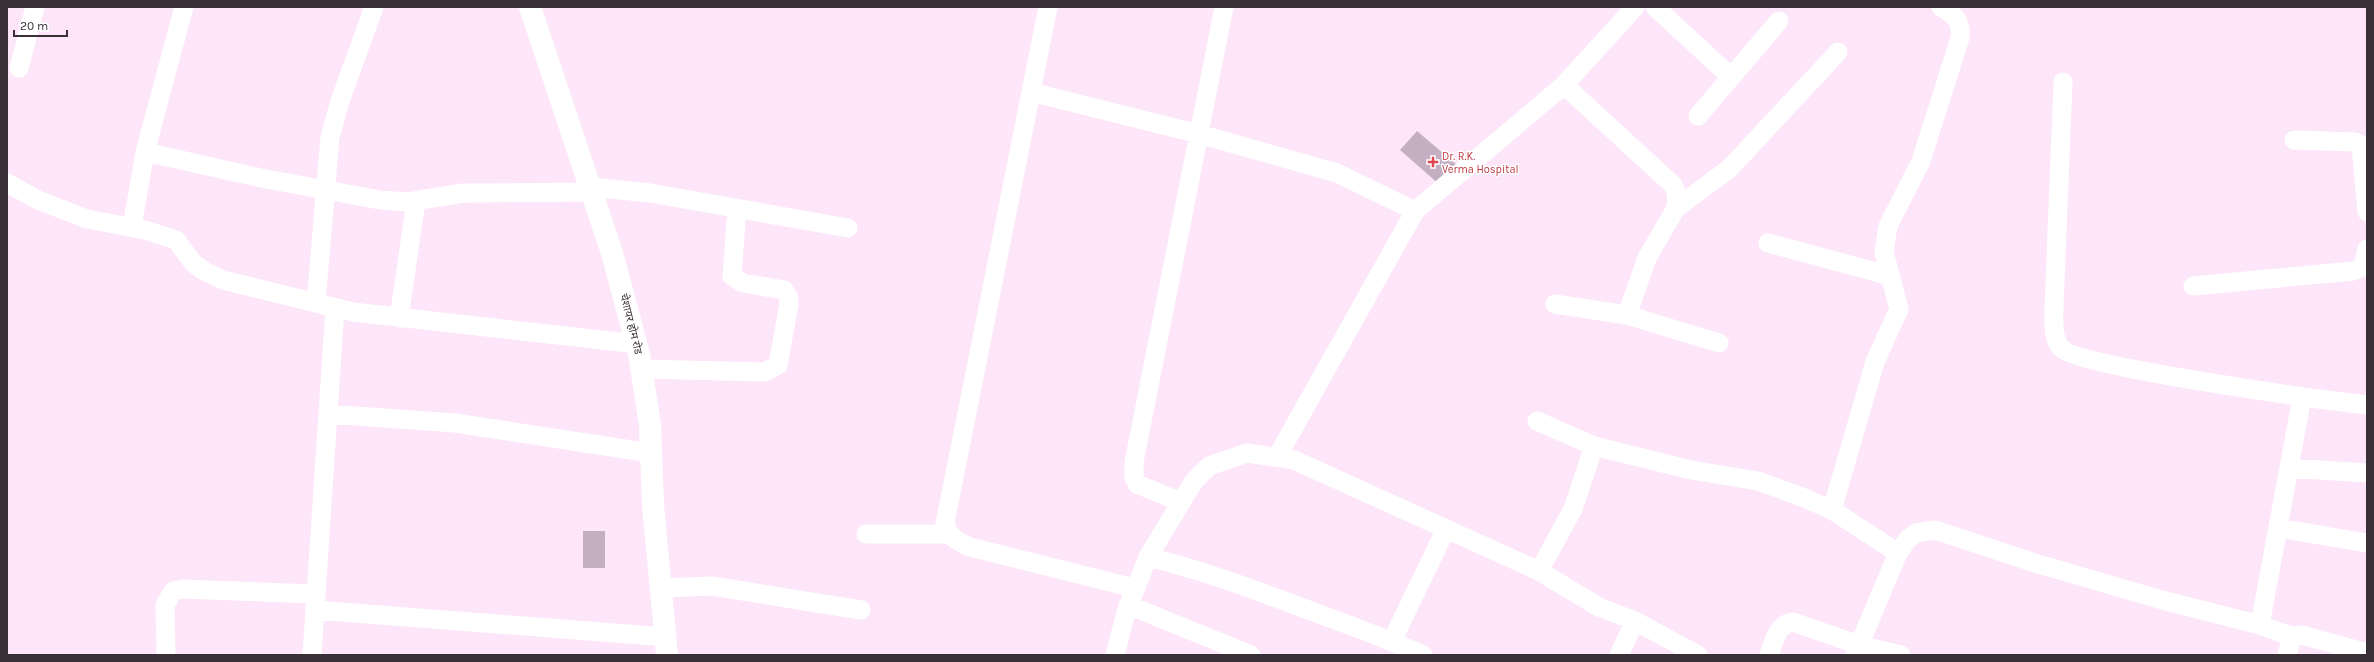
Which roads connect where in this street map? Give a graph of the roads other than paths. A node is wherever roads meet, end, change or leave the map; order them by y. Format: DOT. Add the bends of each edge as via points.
graph roads {
  1 [pos="36,7"];
  2 [pos="184,7"];
  3 [pos="374,7"];
  4 [pos="530,7"];
  5 [pos="1048,7"];
  6 [pos="1224,7"];
  7 [pos="1635,7"];
  8 [pos="1655,7"];
  9 [pos="1941,7"];
  10 [pos="1779,21"];
  11 [pos="1838,52"];
  12 [pos="19,68"];
  13 [pos="1731,77"];
  14 [pos="2064,82"];
  15 [pos="1564,85"];
  16 [pos="1031,92"];
  17 [pos="1698,116"];
  18 [pos="1199,134"];
  19 [pos="2294,140"];
  20 [pos="145,152"];
  21 [pos="7,183"];
  22 [pos="326,190"];
  23 [pos="591,190"];
  24 [pos="416,201"];
  25 [pos="737,208"];
  26 [pos="1676,208"];
  27 [pos="1415,211"];
  28 [pos="2367,212"];
  29 [pos="132,227"];
  30 [pos="848,228"];
  31 [pos="1768,243"];
  32 [pos="2367,249"];
  33 [pos="1891,276"];
  34 [pos="2193,286"];
  35 [pos="316,303"];
  36 [pos="1555,304"];
  37 [pos="335,308"];
  38 [pos="1627,315"];
  39 [pos="399,318"];
  40 [pos="1719,343"];
  41 [pos="637,344"];
  42 [pos="642,370"];
  43 [pos="2302,397"];
  44 [pos="2367,405"];
  45 [pos="328,414"];
  46 [pos="1537,421"];
  47 [pos="1594,446"];
  48 [pos="651,453"];
  49 [pos="1277,457"];
  50 [pos="2289,468"];
  51 [pos="2367,473"];
  52 [pos="1181,502"];
  53 [pos="1832,510"];
  54 [pos="2278,528"];
  55 [pos="1446,529"];
  56 [pos="866,534"];
  57 [pos="948,534"];
  58 [pos="2367,543"];
  59 [pos="1898,553"];
  60 [pos="1148,557"];
  61 [pos="1539,571"];
  62 [pos="661,588"];
  63 [pos="1131,597"];
  64 [pos="316,602"];
  65 [pos="861,610"];
  66 [pos="1635,621"];
  67 [pos="2260,625"];
  68 [pos="1392,641"];
  69 [pos="667,646"];
  70 [pos="2288,646"];
  71 [pos="1857,650"];
  72 [pos="2367,653"];
  73 [pos="166,655"];
  74 [pos="312,655"];
  75 [pos="1115,655"];
  76 [pos="1251,655"];
  77 [pos="1423,655"];
  78 [pos="1619,655"];
  79 [pos="1698,655"];
  80 [pos="1769,655"];
  81 [pos="1901,655"];
  1 -- 12 [label="street"];
  2 -- 20 [label="street"];
  3 -- 22 [label="street" via="334,118 326,159"];
  4 -- 23 [label="street, चेशायर होम रोड"];
  5 -- 16 [label="street"];
  6 -- 18 [label="street"];
  7 -- 15 [label="street"];
  8 -- 13 [label="street"];
  9 -- 33 [label="street" via="1956,17 1960,23 1960,38 1921,161 1888,226 1884,252"];
  10 -- 13 [label="street"];
  11 -- 26 [label="street" via="1729,169"];
  13 -- 17 [label="street"];
  14 -- 43 [label="street" via="2054,307 2054,329 2062,349 2085,359 2132,369"];
  15 -- 26 [label="street" via="1673,185 1677,194"];
  15 -- 27 [label="street"];
  16 -- 18 [label="street"];
  16 -- 57 [label="street" via="947,504 945,523"];
  18 -- 27 [label="street" via="1337,173"];
  18 -- 52 [label="street" via="1133,470 1137,484"];
  19 -- 28 [label="street" via="2355,142 2361,145"];
  20 -- 22 [label="street"];
  20 -- 29 [label="street"];
  21 -- 29 [label="street" via="38,200 81,216"];
  22 -- 24 [label="street" via="380,200"];
  22 -- 35 [label="street"];
  23 -- 24 [label="street" via="463,192"];
  23 -- 25 [label="street" via="650,193"];
  23 -- 41 [label="street, चेशायर होम रोड" via="612,253"];
  24 -- 39 [label="street"];
  25 -- 30 [label="street"];
  25 -- 42 [label="street" via="732,276 743,283 784,290 788,296 789,304 778,365 764,372"];
  26 -- 38 [label="street" via="1648,258"];
  27 -- 49 [label="street"];
  29 -- 35 [label="street" via="176,240 194,264 223,280"];
  31 -- 33 [label="street"];
  32 -- 34 [label="street" via="2362,267 2353,271"];
  33 -- 53 [label="street" via="1899,309 1875,362"];
  35 -- 37 [label="street"];
  36 -- 38 [label="street"];
  37 -- 39 [label="street"];
  37 -- 45 [label="street"];
  38 -- 40 [label="street"];
  39 -- 41 [label="street"];
  41 -- 42 [label="street, चेशायर होम रोड"];
  42 -- 48 [label="street, चेशायर होम रोड" via="650,425"];
  43 -- 44 [label="street"];
  43 -- 50 [label="street"];
  45 -- 48 [label="street" via="454,423"];
  45 -- 64 [label="street"];
  46 -- 47 [label="street"];
  47 -- 53 [label="street" via="1691,470 1758,481"];
  47 -- 61 [label="street" via="1573,509"];
  48 -- 62 [label="street, चेशायर होम रोड"];
  49 -- 52 [label="street" via="1247,453 1209,466 1194,481"];
  49 -- 55 [label="street" via="1294,460"];
  50 -- 51 [label="street"];
  50 -- 54 [label="street"];
  52 -- 60 [label="street"];
  53 -- 59 [label="street"];
  54 -- 58 [label="street"];
  54 -- 67 [label="street"];
  55 -- 61 [label="street"];
  55 -- 68 [label="street"];
  56 -- 57 [label="street"];
  57 -- 63 [label="street" via="957,542 970,547"];
  59 -- 67 [label="street" via="1908,539 1916,534 1935,530 2088,578"];
  59 -- 71 [label="street"];
  60 -- 63 [label="street"];
  60 -- 68 [label="street" via="1233,582"];
  61 -- 66 [label="street" via="1599,607"];
  62 -- 65 [label="street" via="712,586"];
  62 -- 69 [label="street, चेशायर होम रोड"];
  63 -- 75 [label="street"];
  63 -- 76 [label="street"];
  64 -- 69 [label="street"];
  64 -- 73 [label="street" via="182,589 173,591 165,605"];
  64 -- 74 [label="street"];
  66 -- 78 [label="street"];
  66 -- 79 [label="street"];
  67 -- 70 [label="street"];
  68 -- 77 [label="street"];
  70 -- 72 [label="street" via="2302,635"];
  71 -- 80 [label="street" via="1793,622 1779,630"];
  71 -- 81 [label="street"];
}
